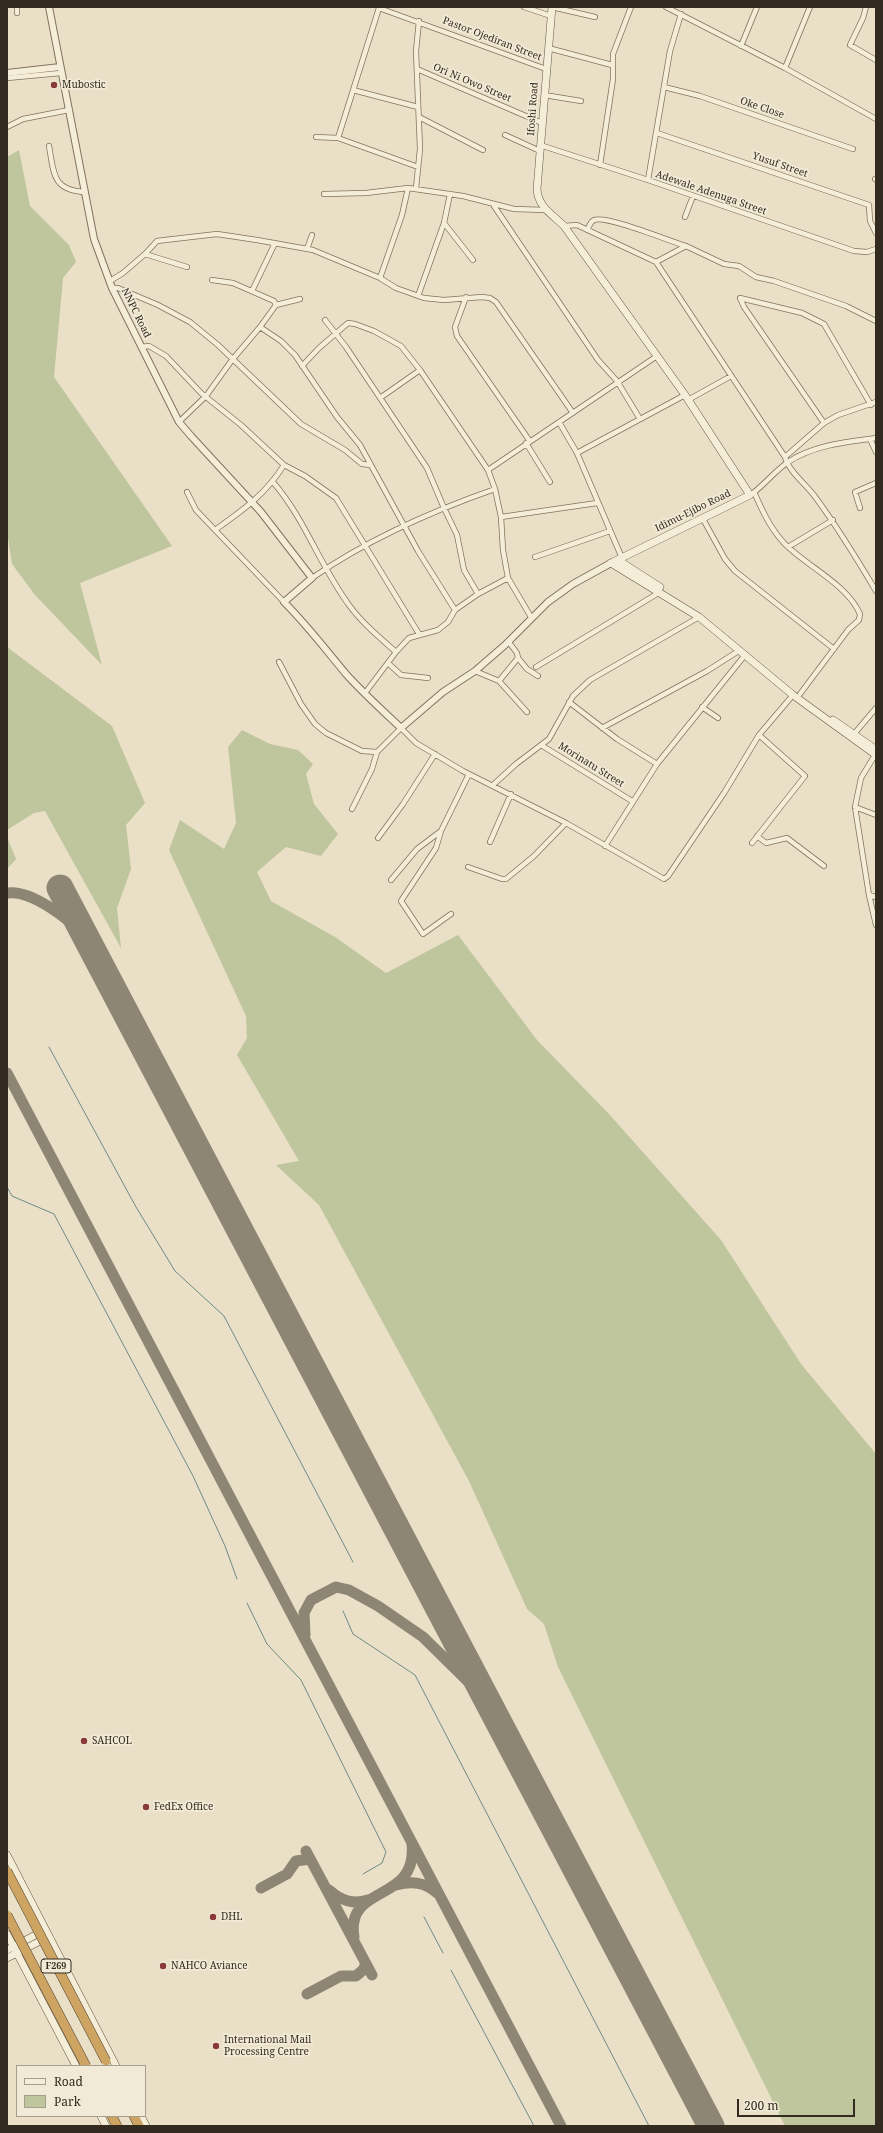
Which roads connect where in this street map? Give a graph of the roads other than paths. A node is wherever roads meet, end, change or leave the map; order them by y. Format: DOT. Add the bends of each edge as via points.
graph roads {
  1 [pos="17,7"];
  2 [pos="49,7"];
  3 [pos="524,7"];
  4 [pos="552,7"];
  5 [pos="631,7"];
  6 [pos="666,7"];
  7 [pos="757,7"];
  8 [pos="810,7"];
  9 [pos="866,7"];
  10 [pos="17,13"];
  11 [pos="681,14"];
  12 [pos="551,16"];
  13 [pos="596,17"];
  14 [pos="419,21"];
  15 [pos="741,46"];
  16 [pos="548,48"];
  17 [pos="876,60"];
  18 [pos="612,65"];
  19 [pos="785,68"];
  20 [pos="417,69"];
  21 [pos="546,69"];
  22 [pos="61,70"];
  23 [pos="7,73"];
  24 [pos="7,78"];
  25 [pos="664,87"];
  26 [pos="353,90"];
  27 [pos="544,95"];
  28 [pos="581,101"];
  29 [pos="418,107"];
  30 [pos="69,110"];
  31 [pos="419,117"];
  32 [pos="876,119"];
  33 [pos="542,123"];
  34 [pos="7,127"];
  35 [pos="657,133"];
  36 [pos="505,135"];
  37 [pos="316,137"];
  38 [pos="338,138"];
  39 [pos="49,146"];
  40 [pos="540,148"];
  41 [pos="854,149"];
  42 [pos="483,150"];
  43 [pos="600,165"];
  44 [pos="418,166"];
  45 [pos="648,180"];
  46 [pos="408,188"];
  47 [pos="416,188"];
  48 [pos="84,192"];
  49 [pos="324,194"];
  50 [pos="450,194"];
  51 [pos="692,196"];
  52 [pos="494,206"];
  53 [pos="546,210"];
  54 [pos="685,217"];
  55 [pos="444,223"];
  56 [pos="564,226"];
  57 [pos="587,230"];
  58 [pos="876,233"];
  59 [pos="312,235"];
  60 [pos="275,243"];
  61 [pos="686,246"];
  62 [pos="307,249"];
  63 [pos="876,249"];
  64 [pos="146,254"];
  65 [pos="473,260"];
  66 [pos="656,262"];
  67 [pos="187,267"];
  68 [pos="380,278"];
  69 [pos="212,280"];
  70 [pos="110,281"];
  71 [pos="112,288"];
  72 [pos="252,291"];
  73 [pos="418,296"];
  74 [pos="466,297"];
  75 [pos="300,299"];
  76 [pos="276,305"];
  77 [pos="324,320"];
  78 [pos="876,321"];
  79 [pos="260,327"];
  80 [pos="335,334"];
  81 [pos="141,347"];
  82 [pos="657,356"];
  83 [pos="232,360"];
  84 [pos="302,366"];
  85 [pos="420,370"];
  86 [pos="731,376"];
  87 [pos="618,381"];
  88 [pos="206,396"];
  89 [pos="380,398"];
  90 [pos="687,398"];
  91 [pos="876,402"];
  92 [pos="871,405"];
  93 [pos="573,413"];
  94 [pos="640,419"];
  95 [pos="179,422"];
  96 [pos="559,422"];
  97 [pos="824,423"];
  98 [pos="876,438"];
  99 [pos="870,439"];
  100 [pos="528,442"];
  101 [pos="876,452"];
  102 [pos="577,453"];
  103 [pos="785,457"];
  104 [pos="787,463"];
  105 [pos="284,465"];
  106 [pos="371,465"];
  107 [pos="488,470"];
  108 [pos="273,482"];
  109 [pos="550,482"];
  110 [pos="876,483"];
  111 [pos="495,489"];
  112 [pos="187,492"];
  113 [pos="752,493"];
  114 [pos="253,502"];
  115 [pos="597,503"];
  116 [pos="444,508"];
  117 [pos="860,508"];
  118 [pos="501,517"];
  119 [pos="703,519"];
  120 [pos="832,520"];
  121 [pos="405,525"];
  122 [pos="216,530"];
  123 [pos="610,531"];
  124 [pos="365,546"];
  125 [pos="788,547"];
  126 [pos="535,557"];
  127 [pos="617,560"];
  128 [pos="326,568"];
  129 [pos="312,578"];
  130 [pos="508,578"];
  131 [pos="876,591"];
  132 [pos="660,592"];
  133 [pos="478,594"];
  134 [pos="284,602"];
  135 [pos="455,610"];
  136 [pos="692,610"];
  137 [pos="531,616"];
  138 [pos="699,617"];
  139 [pos="419,634"];
  140 [pos="731,640"];
  141 [pos="508,642"];
  142 [pos="834,649"];
  143 [pos="740,650"];
  144 [pos="396,652"];
  145 [pos="746,655"];
  146 [pos="518,658"];
  147 [pos="279,662"];
  148 [pos="389,664"];
  149 [pos="536,667"];
  150 [pos="474,671"];
  151 [pos="538,676"];
  152 [pos="428,678"];
  153 [pos="499,682"];
  154 [pos="364,693"];
  155 [pos="796,695"];
  156 [pos="569,702"];
  157 [pos="702,707"];
  158 [pos="876,708"];
  159 [pos="527,712"];
  160 [pos="718,718"];
  161 [pos="401,728"];
  162 [pos="602,728"];
  163 [pos="854,734"];
  164 [pos="759,735"];
  165 [pos="541,745"];
  166 [pos="377,752"];
  167 [pos="876,753"];
  168 [pos="435,754"];
  169 [pos="657,764"];
  170 [pos="469,774"];
  171 [pos="493,786"];
  172 [pos="511,794"];
  173 [pos="632,801"];
  174 [pos="855,807"];
  175 [pos="352,809"];
  176 [pos="876,815"];
  177 [pos="566,823"];
  178 [pos="440,831"];
  179 [pos="757,836"];
  180 [pos="378,838"];
  181 [pos="490,842"];
  182 [pos="752,843"];
  183 [pos="605,846"];
  184 [pos="824,866"];
  185 [pos="468,867"];
  186 [pos="391,880"];
  187 [pos="869,895"];
  188 [pos="876,896"];
  189 [pos="451,914"];
  190 [pos="876,925"];
  191 [pos="7,1855"];
  192 [pos="7,1871"];
  193 [pos="7,1915"];
  194 [pos="43,1922"];
  195 [pos="48,1933"];
  196 [pos="8,1937"];
  197 [pos="12,1950"];
  198 [pos="7,1958"];
  199 [pos="107,2063"];
  200 [pos="75,2065"];
  201 [pos="85,2065"];
  202 [pos="115,2065"];
  203 [pos="102,2117"];
  204 [pos="112,2117"];
  205 [pos="135,2117"];
  206 [pos="142,2117"];
  207 [pos="106,2126"];
  208 [pos="117,2126"];
  209 [pos="140,2126"];
  210 [pos="146,2126"];
  1 -- 10 [label="street"];
  2 -- 22 [label="street, NNPC Road"];
  3 -- 12 [label="street"];
  4 -- 12 [label="main road, Ifoshi Road"];
  4 -- 13 [label="street"];
  5 -- 18 [label="street" via="613,54"];
  6 -- 11 [label="street"];
  7 -- 15 [label="street"];
  8 -- 19 [label="street"];
  9 -- 17 [label="street" via="850,45"];
  11 -- 15 [label="street"];
  11 -- 25 [label="street" via="670,51"];
  12 -- 16 [label="main road, Ifoshi Road"];
  14 -- 20 [label="street"];
  14 -- 21 [label="street, Pastor Ojediran Street"];
  14 -- 26 [label="street, Pastor Ojediran Street" via="379,8"];
  15 -- 19 [label="street"];
  16 -- 18 [label="street"];
  16 -- 21 [label="main road, Ifoshi Road"];
  18 -- 43 [label="street" via="613,79"];
  19 -- 32 [label="street"];
  20 -- 29 [label="street"];
  20 -- 33 [label="street, Ori Ni Owo Street"];
  21 -- 27 [label="main road, Ifoshi Road"];
  22 -- 23 [label="street"];
  22 -- 24 [label="street"];
  22 -- 30 [label="street, NNPC Road"];
  25 -- 35 [label="street"];
  25 -- 41 [label="street, Oke Close" via="700,96"];
  26 -- 29 [label="street"];
  26 -- 38 [label="street, Pastor Ojediran Street"];
  27 -- 28 [label="street"];
  27 -- 33 [label="main road, Ifoshi Road"];
  29 -- 31 [label="street"];
  30 -- 34 [label="street" via="23,119"];
  30 -- 48 [label="street, NNPC Road"];
  31 -- 42 [label="street"];
  31 -- 44 [label="street"];
  33 -- 40 [label="main road, Ifoshi Road"];
  35 -- 45 [label="street"];
  35 -- 58 [label="street, Yusuf Street" via="869,205 870,221"];
  36 -- 40 [label="street, Adewale Adenuga Street"];
  37 -- 38 [label="street"];
  38 -- 44 [label="street"];
  39 -- 48 [label="street" via="57,180 67,190"];
  40 -- 43 [label="street, Adewale Adenuga Street"];
  40 -- 53 [label="main road, Ifoshi Road" via="537,194"];
  43 -- 45 [label="street, Adewale Adenuga Street"];
  44 -- 47 [label="street"];
  45 -- 51 [label="street, Adewale Adenuga Street"];
  46 -- 47 [label="street"];
  46 -- 49 [label="street"];
  46 -- 68 [label="street" via="402,215"];
  47 -- 50 [label="street"];
  48 -- 70 [label="street, NNPC Road" via="94,239"];
  50 -- 52 [label="street"];
  50 -- 55 [label="street"];
  51 -- 54 [label="street"];
  51 -- 63 [label="street, Adewale Adenuga Street" via="854,251 867,252"];
  52 -- 53 [label="street" via="524,211"];
  52 -- 87 [label="street" via="598,360"];
  53 -- 56 [label="main road, Idimu-Ejibo Road"];
  55 -- 65 [label="street"];
  55 -- 73 [label="street"];
  56 -- 57 [label="street" via="577,225"];
  56 -- 82 [label="main road, Idimu-Ejibo Road"];
  57 -- 61 [label="street" via="595,220 622,224"];
  57 -- 66 [label="street"];
  59 -- 62 [label="street"];
  60 -- 62 [label="street"];
  60 -- 64 [label="street" via="217,234 158,241"];
  60 -- 72 [label="street"];
  61 -- 66 [label="street"];
  61 -- 78 [label="street" via="724,264 739,266 756,277 811,293"];
  62 -- 68 [label="street"];
  64 -- 67 [label="street"];
  64 -- 70 [label="street"];
  66 -- 86 [label="street"];
  68 -- 73 [label="street" via="396,288"];
  69 -- 72 [label="street" via="233,283"];
  70 -- 71 [label="street, NNPC Road"];
  71 -- 81 [label="street, NNPC Road"];
  71 -- 83 [label="street" via="118,288 181,317 208,337"];
  72 -- 76 [label="street"];
  73 -- 74 [label="street" via="444,300"];
  74 -- 93 [label="street" via="490,298 496,302"];
  74 -- 100 [label="street" via="455,327 457,336"];
  75 -- 76 [label="street"];
  76 -- 79 [label="street"];
  77 -- 80 [label="street"];
  79 -- 83 [label="street"];
  79 -- 84 [label="street" via="289,348"];
  80 -- 84 [label="street"];
  80 -- 85 [label="street" via="344,325 352,323 374,331 396,342"];
  80 -- 89 [label="street" via="346,346"];
  81 -- 88 [label="street" via="149,346 166,356"];
  81 -- 95 [label="street, NNPC Road"];
  82 -- 87 [label="street"];
  82 -- 90 [label="main road, Idimu-Ejibo Road"];
  83 -- 88 [label="street"];
  83 -- 106 [label="street" via="301,424 345,450 362,464"];
  84 -- 106 [label="street"];
  85 -- 89 [label="street"];
  85 -- 107 [label="street"];
  86 -- 90 [label="street"];
  86 -- 103 [label="street"];
  87 -- 93 [label="street"];
  87 -- 94 [label="street"];
  88 -- 95 [label="street"];
  88 -- 105 [label="street"];
  89 -- 116 [label="street" via="427,468"];
  90 -- 94 [label="street"];
  90 -- 113 [label="main road, Idimu-Ejibo Road"];
  91 -- 92 [label="street"];
  92 -- 97 [label="street" via="838,415"];
  92 -- 97 [label="street" via="824,324 802,313 740,298"];
  93 -- 96 [label="street"];
  94 -- 102 [label="street"];
  95 -- 114 [label="street, NNPC Road"];
  96 -- 100 [label="street"];
  96 -- 102 [label="street"];
  97 -- 103 [label="street"];
  98 -- 99 [label="street"];
  99 -- 101 [label="street"];
  99 -- 104 [label="street" via="815,449"];
  100 -- 107 [label="street"];
  100 -- 109 [label="street"];
  102 -- 115 [label="street"];
  103 -- 104 [label="street"];
  104 -- 113 [label="street"];
  104 -- 120 [label="street" via="812,491"];
  105 -- 108 [label="street"];
  105 -- 124 [label="street" via="336,498"];
  106 -- 121 [label="street"];
  107 -- 111 [label="street"];
  108 -- 114 [label="street"];
  108 -- 128 [label="street" via="293,507"];
  110 -- 117 [label="street" via="855,492"];
  111 -- 116 [label="street"];
  111 -- 118 [label="street"];
  112 -- 122 [label="street" via="196,510"];
  113 -- 119 [label="main road, Idimu-Ejibo Road"];
  113 -- 125 [label="street" via="769,524"];
  114 -- 122 [label="street"];
  114 -- 129 [label="street, NNPC Road"];
  115 -- 118 [label="street"];
  115 -- 123 [label="street"];
  116 -- 121 [label="street"];
  116 -- 133 [label="street" via="457,535 464,570"];
  118 -- 130 [label="street"];
  119 -- 127 [label="main road, Idimu-Ejibo Road"];
  119 -- 142 [label="street" via="725,559 735,571"];
  120 -- 125 [label="street"];
  120 -- 131 [label="street"];
  121 -- 124 [label="street"];
  121 -- 135 [label="street"];
  122 -- 134 [label="street"];
  123 -- 126 [label="street"];
  123 -- 127 [label="street"];
  124 -- 128 [label="street"];
  124 -- 139 [label="street"];
  125 -- 142 [label="street" via="848,596 860,614 859,620"];
  127 -- 132 [label="main road"];
  127 -- 136 [label="main road"];
  127 -- 137 [label="street" via="573,584"];
  128 -- 129 [label="street"];
  128 -- 144 [label="street" via="365,626"];
  129 -- 134 [label="street"];
  130 -- 133 [label="street"];
  130 -- 137 [label="street"];
  132 -- 136 [label="main road"];
  132 -- 149 [label="street"];
  133 -- 135 [label="street"];
  134 -- 154 [label="street"];
  135 -- 139 [label="street" via="448,622 438,630"];
  136 -- 138 [label="main road"];
  136 -- 140 [label="main road"];
  137 -- 141 [label="street"];
  138 -- 140 [label="main road"];
  138 -- 156 [label="street" via="590,680 578,689"];
  139 -- 144 [label="street" via="409,638"];
  140 -- 143 [label="main road"];
  140 -- 155 [label="main road"];
  141 -- 146 [label="street"];
  141 -- 150 [label="street"];
  142 -- 155 [label="street"];
  143 -- 145 [label="main road"];
  143 -- 162 [label="street" via="707,671"];
  144 -- 148 [label="street"];
  145 -- 155 [label="main road"];
  145 -- 157 [label="street"];
  146 -- 151 [label="street" via="527,669"];
  146 -- 153 [label="street"];
  147 -- 166 [label="street" via="301,704 315,724 326,733 362,751"];
  148 -- 152 [label="street" via="401,675"];
  148 -- 154 [label="street"];
  150 -- 153 [label="street"];
  150 -- 161 [label="street" via="443,692"];
  153 -- 159 [label="street"];
  154 -- 161 [label="street"];
  155 -- 163 [label="main road"];
  155 -- 164 [label="street"];
  155 -- 167 [label="main road"];
  156 -- 162 [label="street"];
  156 -- 165 [label="street" via="552,734"];
  157 -- 160 [label="street"];
  157 -- 169 [label="street"];
  158 -- 163 [label="street"];
  161 -- 166 [label="street"];
  161 -- 168 [label="street" via="416,743"];
  162 -- 169 [label="street"];
  163 -- 167 [label="main road"];
  164 -- 179 [label="street" via="805,776"];
  164 -- 183 [label="street" via="724,793 664,879"];
  165 -- 171 [label="street"];
  165 -- 173 [label="street, Morinatu Street"];
  166 -- 175 [label="street" via="372,769"];
  167 -- 174 [label="street" via="860,778"];
  168 -- 170 [label="street"];
  168 -- 180 [label="street" via="407,800"];
  169 -- 173 [label="street"];
  170 -- 171 [label="street"];
  170 -- 178 [label="street"];
  171 -- 172 [label="street"];
  172 -- 177 [label="street"];
  172 -- 181 [label="street"];
  173 -- 183 [label="street"];
  174 -- 176 [label="street"];
  174 -- 187 [label="street"];
  177 -- 183 [label="street"];
  177 -- 185 [label="street" via="537,853 506,879 502,880"];
  178 -- 186 [label="street" via="417,848"];
  178 -- 189 [label="street" via="436,848 402,898 402,905 423,934"];
  179 -- 182 [label="street"];
  179 -- 184 [label="street" via="766,843 786,838"];
  187 -- 188 [label="street"];
  187 -- 190 [label="street"];
  191 -- 194 [label="main road"];
  192 -- 199 [label="highway, F269, bridge"];
  193 -- 201 [label="highway, F269, bridge"];
  194 -- 195 [label="main road"];
  194 -- 196 [label="main road" via="35,1931 21,1938"];
  195 -- 197 [label="main road"];
  195 -- 202 [label="main road"];
  196 -- 197 [label="main road"];
  197 -- 198 [label="main road"];
  197 -- 200 [label="main road"];
  203 -- 207 [label="main road"];
  204 -- 208 [label="highway"];
  205 -- 209 [label="highway"];
  206 -- 210 [label="main road"];
}
